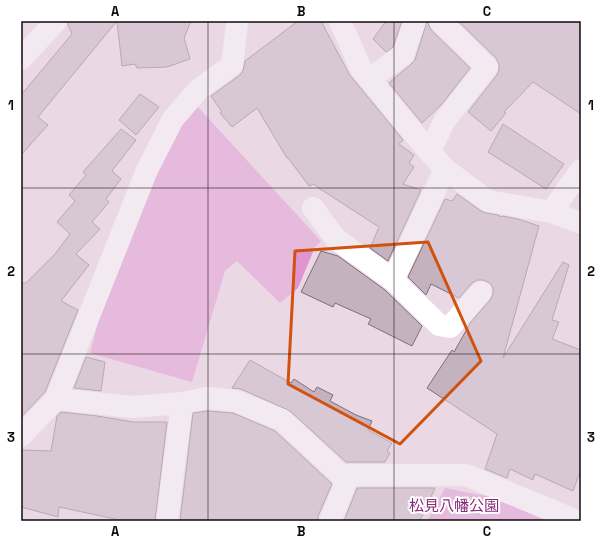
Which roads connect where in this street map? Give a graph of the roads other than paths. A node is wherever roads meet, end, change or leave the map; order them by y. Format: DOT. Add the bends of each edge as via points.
graph roads {
  1 [pos="56,21"];
  2 [pos="340,21"];
  3 [pos="415,21"];
  4 [pos="440,21"];
  5 [pos="238,22"];
  6 [pos="21,59"];
  7 [pos="369,78"];
  8 [pos="430,151"];
  9 [pos="445,168"];
  10 [pos="581,170"];
  11 [pos="313,208"];
  12 [pos="551,212"];
  13 [pos="581,223"];
  14 [pos="393,280"];
  15 [pos="481,292"];
  16 [pos="56,399"];
  17 [pos="182,403"];
  18 [pos="21,436"];
  19 [pos="349,475"];
  20 [pos="166,521"];
  21 [pos="330,521"];
  22 [pos="577,521"];
  1 -- 6 [label="street"];
  2 -- 7 [label="street" via="361,69"];
  3 -- 7 [label="street" via="404,56"];
  4 -- 8 [label="street" via="487,67 445,120"];
  5 -- 16 [label="street" via="232,65 198,90 173,119 147,170"];
  7 -- 8 [label="street"];
  8 -- 9 [label="street"];
  9 -- 12 [label="street" via="488,201"];
  9 -- 14 [label="street"];
  10 -- 12 [label="street"];
  11 -- 14 [label="street" via="336,239"];
  12 -- 13 [label="street"];
  14 -- 15 [label="street" via="439,325 450,326"];
  16 -- 17 [label="street" via="132,407"];
  16 -- 18 [label="street"];
  17 -- 19 [label="street" via="207,398 236,401 282,420 341,475"];
  17 -- 20 [label="street"];
  19 -- 21 [label="street"];
  19 -- 22 [label="street" via="466,475"];
}
